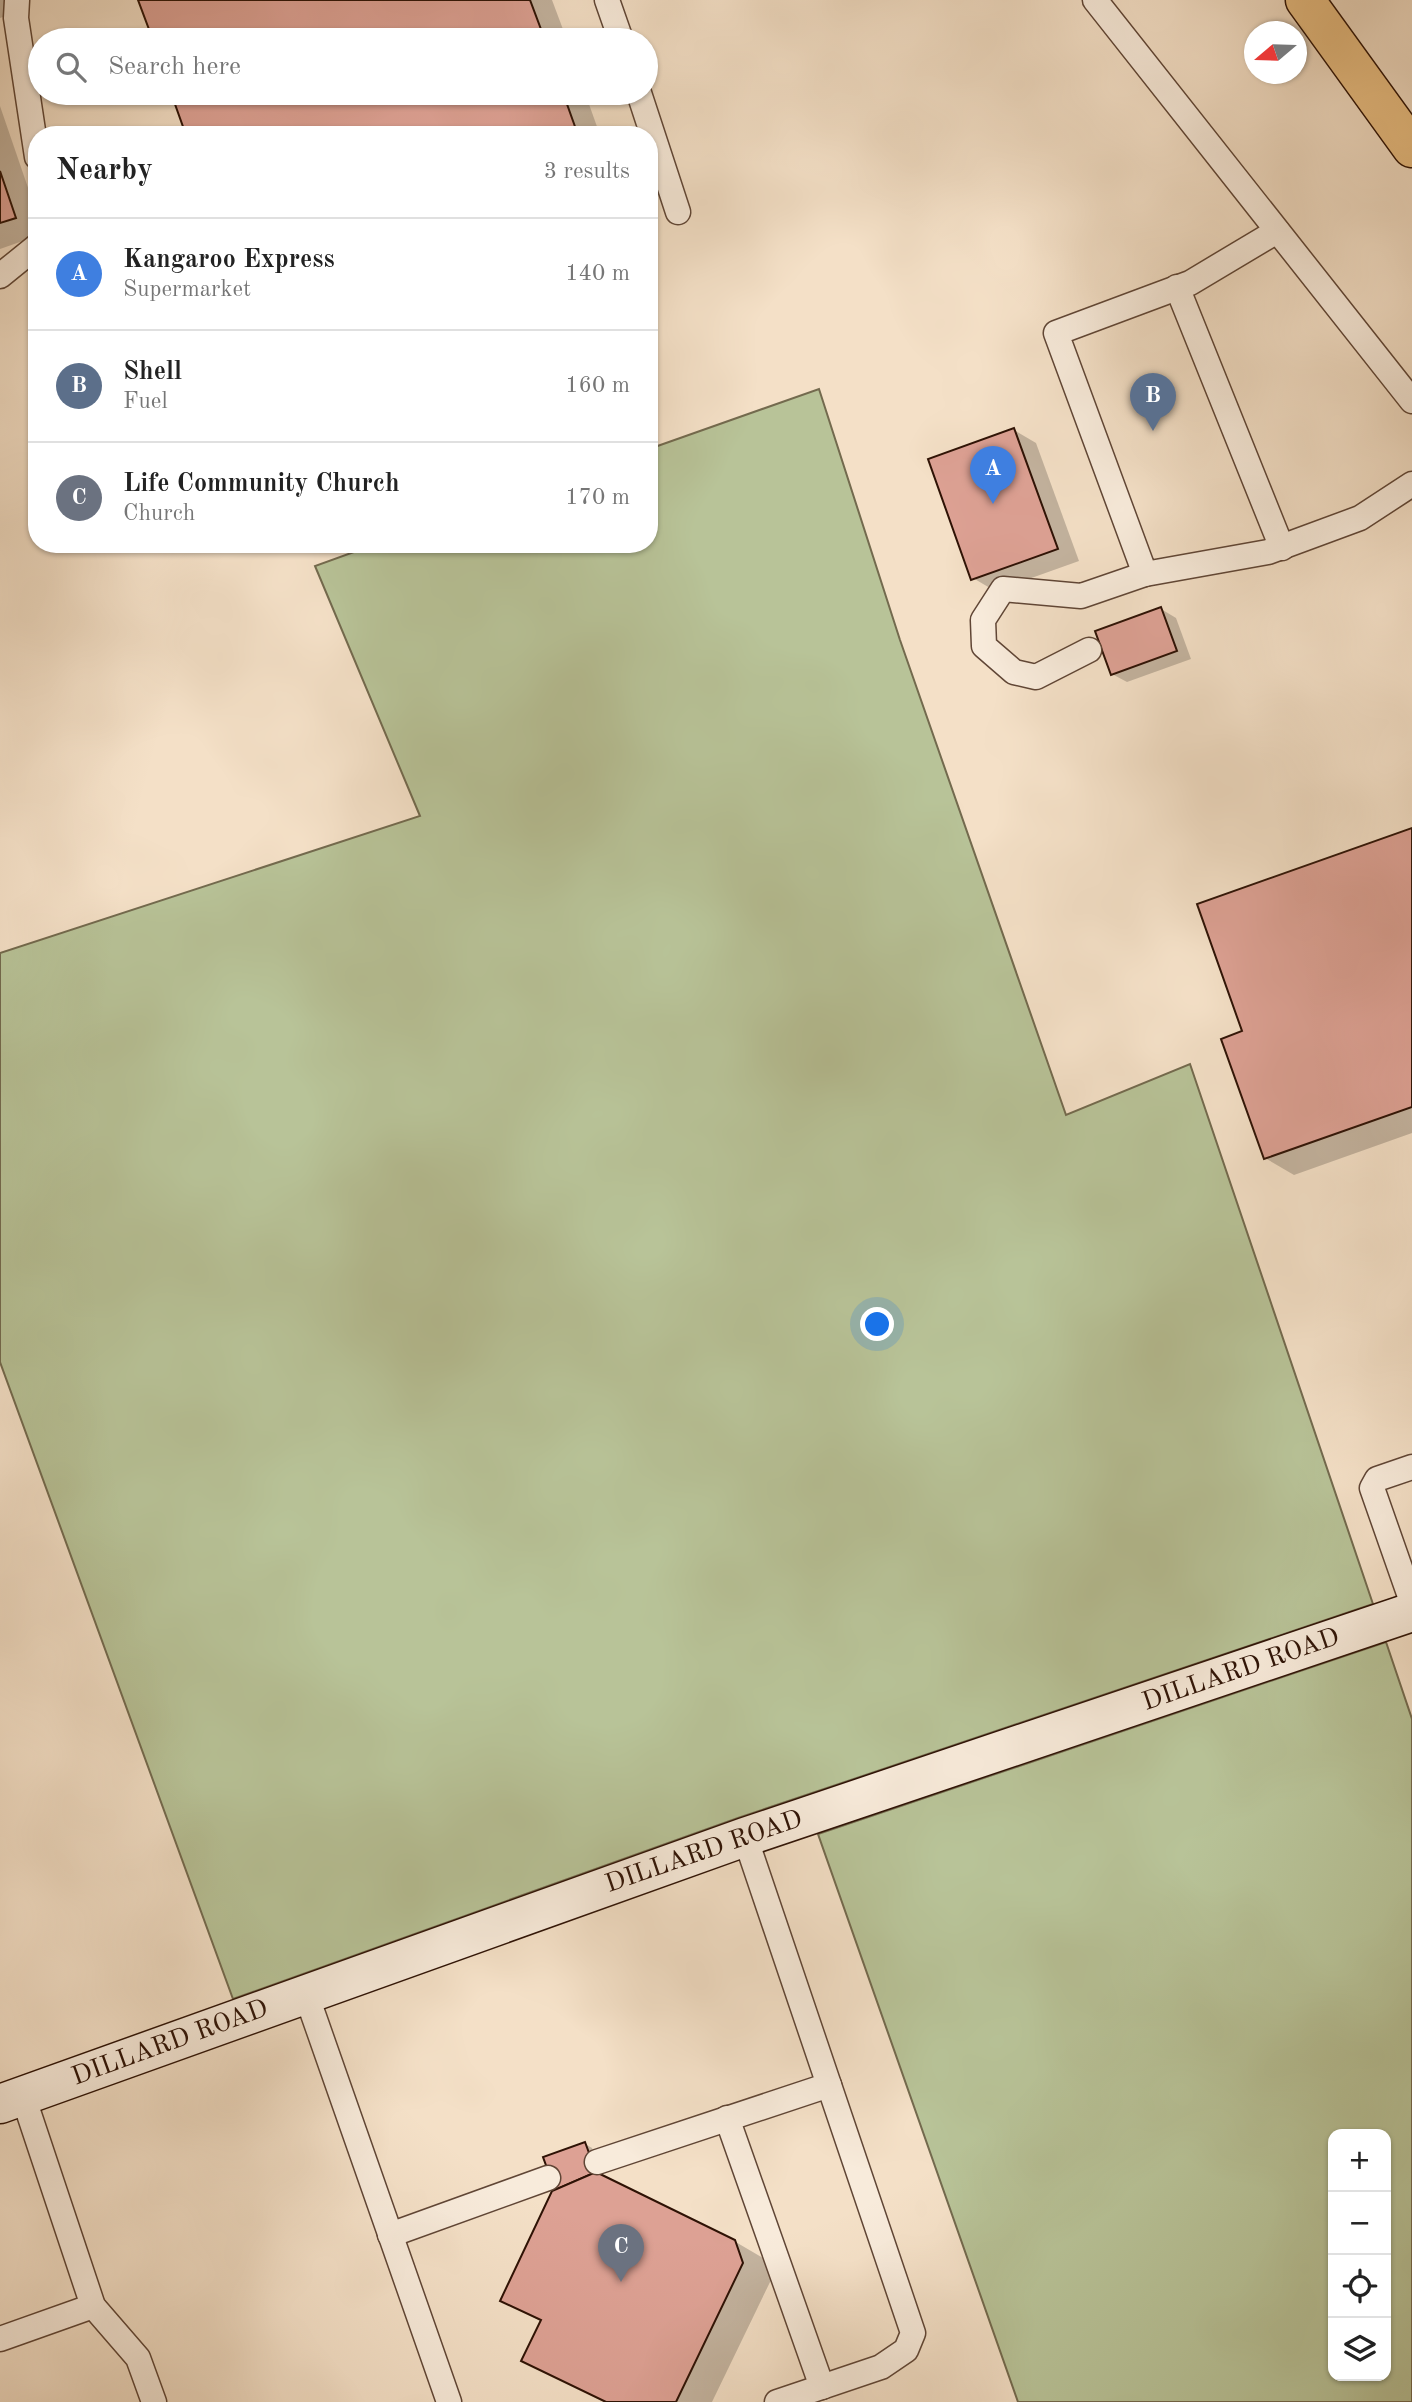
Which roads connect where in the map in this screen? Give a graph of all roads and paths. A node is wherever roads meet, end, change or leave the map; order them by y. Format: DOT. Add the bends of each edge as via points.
graph roads {
  1 [pos="17,0"];
  2 [pos="1095,0"];
  3 [pos="1305,0"];
  4 [pos="616,2"];
  5 [pos="619,28"];
  6 [pos="28,97"];
  7 [pos="29,105"];
  8 [pos="643,105"];
  9 [pos="32,126"];
  10 [pos="650,126"];
  11 [pos="1412,148"];
  12 [pos="658,151"];
  13 [pos="678,212"];
  14 [pos="1277,231"];
  15 [pos="28,253"];
  16 [pos="0,276"];
  17 [pos="1177,288"];
  18 [pos="1412,401"];
  19 [pos="1412,484"];
  20 [pos="1282,548"];
  21 [pos="1145,574"];
  22 [pos="1089,650"];
  23 [pos="1412,1467"];
  24 [pos="1412,1602"];
  25 [pos="1412,1612"];
  26 [pos="745,1837"];
  27 [pos="306,1994"];
  28 [pos="829,2085"];
  29 [pos="12,2100"];
  30 [pos="727,2118"];
  31 [pos="597,2162"];
  32 [pos="548,2178"];
  33 [pos="390,2235"];
  34 [pos="93,2306"];
  35 [pos="0,2339"];
  36 [pos="822,2387"];
  37 [pos="154,2402"];
  38 [pos="449,2402"];
  39 [pos="777,2402"];
  1 -- 6 [label="lane"];
  2 -- 14 [label="lane"];
  3 -- 11 [label="main road"];
  4 -- 5 [label="lane"];
  7 -- 9 [label="lane"];
  8 -- 10 [label="lane"];
  12 -- 13 [label="lane"];
  14 -- 17 [label="lane"];
  14 -- 18 [label="lane"];
  15 -- 16 [label="lane"];
  17 -- 20 [label="lane"];
  17 -- 21 [label="lane" via="1056,333"];
  19 -- 20 [label="lane" via="1360,518"];
  20 -- 21 [label="lane"];
  21 -- 22 [label="lane" via="1081,596 1003,589 983,620 984,646 1014,672 1036,677"];
  23 -- 24 [label="lane" via="1377,1479 1372,1488"];
  25 -- 26 [label="street, DILLARD ROAD"];
  26 -- 27 [label="street, DILLARD ROAD"];
  26 -- 28 [label="lane"];
  27 -- 29 [label="street, DILLARD ROAD"];
  27 -- 33 [label="lane"];
  28 -- 30 [label="lane"];
  28 -- 36 [label="lane" via="913,2333 906,2350 881,2367"];
  29 -- 34 [label="lane"];
  30 -- 31 [label="lane"];
  30 -- 36 [label="lane"];
  32 -- 33 [label="lane"];
  33 -- 38 [label="lane"];
  34 -- 35 [label="lane"];
  34 -- 37 [label="lane" via="138,2358"];
  36 -- 39 [label="lane"];
}
